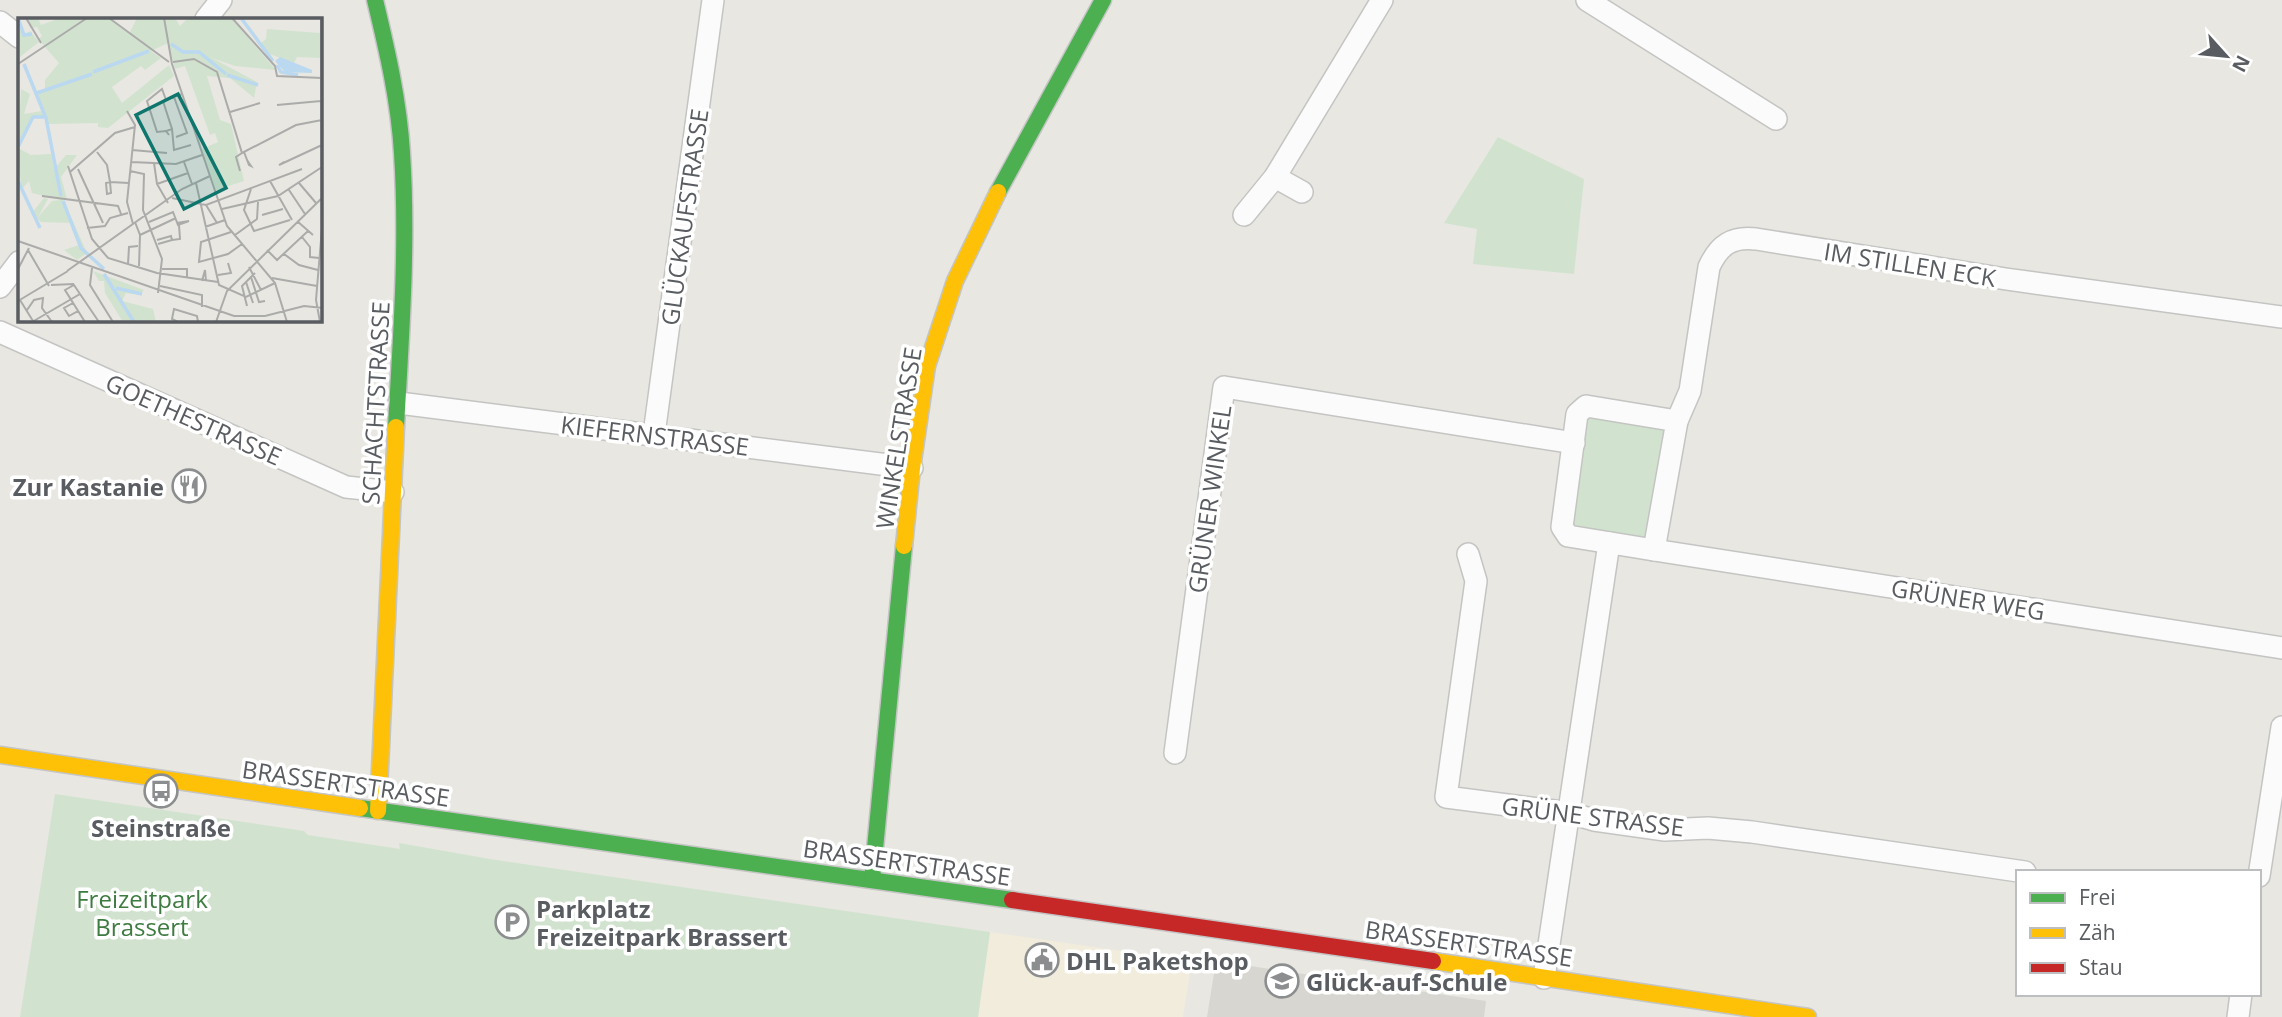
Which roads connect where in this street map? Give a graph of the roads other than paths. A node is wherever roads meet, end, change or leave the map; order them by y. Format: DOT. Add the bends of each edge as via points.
graph roads {
  1 [pos="221,0"];
  2 [pos="374,0"];
  3 [pos="713,0"];
  4 [pos="1103,0"];
  5 [pos="1382,0"];
  6 [pos="1587,0"];
  7 [pos="207,18"];
  8 [pos="0,22"];
  9 [pos="18,36"];
  10 [pos="1776,119"];
  11 [pos="1275,177"];
  12 [pos="1302,192"];
  13 [pos="1244,215"];
  14 [pos="18,263"];
  15 [pos="0,287"];
  16 [pos="2282,317"];
  17 [pos="0,332"];
  18 [pos="399,403"];
  19 [pos="1677,421"];
  20 [pos="654,434"];
  21 [pos="1574,443"];
  22 [pos="912,468"];
  23 [pos="393,492"];
  24 [pos="1609,543"];
  25 [pos="1654,550"];
  26 [pos="1468,554"];
  27 [pos="2282,648"];
  28 [pos="2282,726"];
  29 [pos="1175,753"];
  30 [pos="0,755"];
  31 [pos="378,811"];
  32 [pos="1570,813"];
  33 [pos="2260,870"];
  34 [pos="2016,871"];
  35 [pos="872,880"];
  36 [pos="1545,978"];
  37 [pos="2241,996"];
  38 [pos="1808,1017"];
  39 [pos="2238,1017"];
  1 -- 7 [label="street"];
  2 -- 18 [label="main road, SCHACHTSTRASSE" via="390,61 402,151 405,250"];
  3 -- 20 [label="street, GLÜCKAUFSTRASSE"];
  4 -- 22 [label="main road, WINKELSTRASSE" via="1000,188 955,281 927,366"];
  5 -- 11 [label="street"];
  6 -- 10 [label="street"];
  8 -- 9 [label="street"];
  11 -- 12 [label="street"];
  11 -- 13 [label="street"];
  14 -- 15 [label="street"];
  16 -- 19 [label="street, IM STILLEN ECK" via="1734,239 1723,244 1709,267 1690,391"];
  17 -- 23 [label="street, GOETHESTRASSE" via="346,486"];
  18 -- 20 [label="street, KIEFERNSTRASSE"];
  18 -- 23 [label="main road, SCHACHTSTRASSE"];
  19 -- 21 [label="street, GRÜNER WEG" via="1586,406 1577,414"];
  19 -- 25 [label="street"];
  20 -- 22 [label="street, KIEFERNSTRASSE"];
  21 -- 24 [label="street, GRÜNER WEG" via="1562,527 1568,536"];
  21 -- 29 [label="street, GRÜNER WINKEL" via="1224,387"];
  22 -- 35 [label="main road, WINKELSTRASSE"];
  23 -- 31 [label="main road, SCHACHTSTRASSE"];
  24 -- 25 [label="street, GRÜNER WEG"];
  24 -- 32 [label="street"];
  25 -- 27 [label="street, GRÜNER WEG"];
  26 -- 32 [label="street, GRÜNE STRASSE" via="1476,581 1446,797"];
  28 -- 33 [label="street"];
  30 -- 31 [label="main road, BRASSERTSTRASSE"];
  31 -- 35 [label="main road, BRASSERTSTRASSE"];
  32 -- 34 [label="street, GRÜNE STRASSE" via="1665,830 1752,832"];
  32 -- 36 [label="street"];
  35 -- 36 [label="main road, BRASSERTSTRASSE"];
  36 -- 38 [label="main road, BRASSERTSTRASSE"];
  37 -- 39 [label="street"];
}
